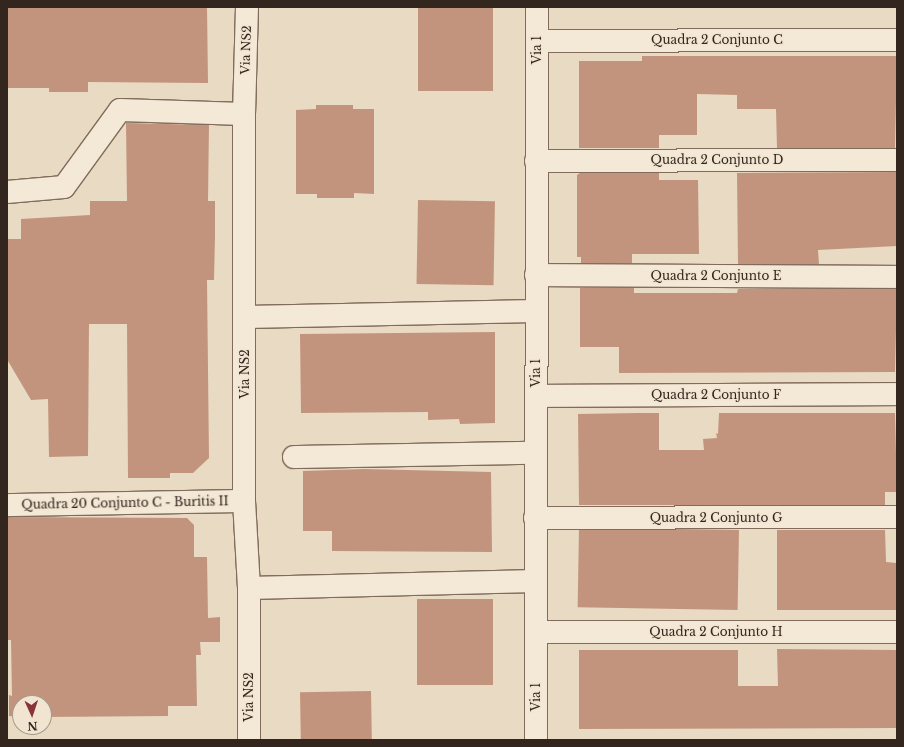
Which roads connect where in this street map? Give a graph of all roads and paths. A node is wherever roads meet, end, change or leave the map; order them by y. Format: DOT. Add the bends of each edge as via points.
graph roads {
  1 [pos="247,7"];
  2 [pos="537,7"];
  3 [pos="897,40"];
  4 [pos="537,41"];
  5 [pos="244,114"];
  6 [pos="897,160"];
  7 [pos="536,161"];
  8 [pos="7,192"];
  9 [pos="536,274"];
  10 [pos="897,277"];
  11 [pos="536,311"];
  12 [pos="245,317"];
  13 [pos="897,394"];
  14 [pos="536,396"];
  15 [pos="536,453"];
  16 [pos="294,457"];
  17 [pos="244,501"];
  18 [pos="7,505"];
  19 [pos="897,517"];
  20 [pos="535,518"];
  21 [pos="535,581"];
  22 [pos="249,588"];
  23 [pos="536,632"];
  24 [pos="897,632"];
  25 [pos="249,740"];
  26 [pos="536,740"];
  1 -- 5 [label="street, Via NS2"];
  2 -- 4 [label="street, Via 1"];
  3 -- 4 [label="street, Quadra 2 Conjunto C"];
  4 -- 7 [label="street, Via 1"];
  5 -- 8 [label="street" via="120,110 64,187"];
  5 -- 12 [label="street, Via NS2"];
  6 -- 7 [label="street, Quadra 2 Conjunto D"];
  7 -- 9 [label="street, Via 1"];
  9 -- 10 [label="street, Quadra 2 Conjunto E"];
  9 -- 11 [label="street, Via 1"];
  11 -- 12 [label="street"];
  11 -- 14 [label="street, Via 1"];
  12 -- 17 [label="street, Via NS2"];
  13 -- 14 [label="street, Quadra 2 Conjunto F"];
  14 -- 15 [label="street, Via 1"];
  15 -- 16 [label="street"];
  15 -- 20 [label="street, Via 1"];
  17 -- 18 [label="street, Quadra 20 Conjunto C - Buritis II"];
  17 -- 22 [label="street, Via NS2"];
  19 -- 20 [label="street, Quadra 2 Conjunto G"];
  20 -- 21 [label="street, Via 1"];
  21 -- 22 [label="street"];
  21 -- 23 [label="street, Via 1"];
  22 -- 25 [label="street, Via NS2"];
  23 -- 24 [label="street, Quadra 2 Conjunto H"];
  23 -- 26 [label="street, Via 1"];
}
